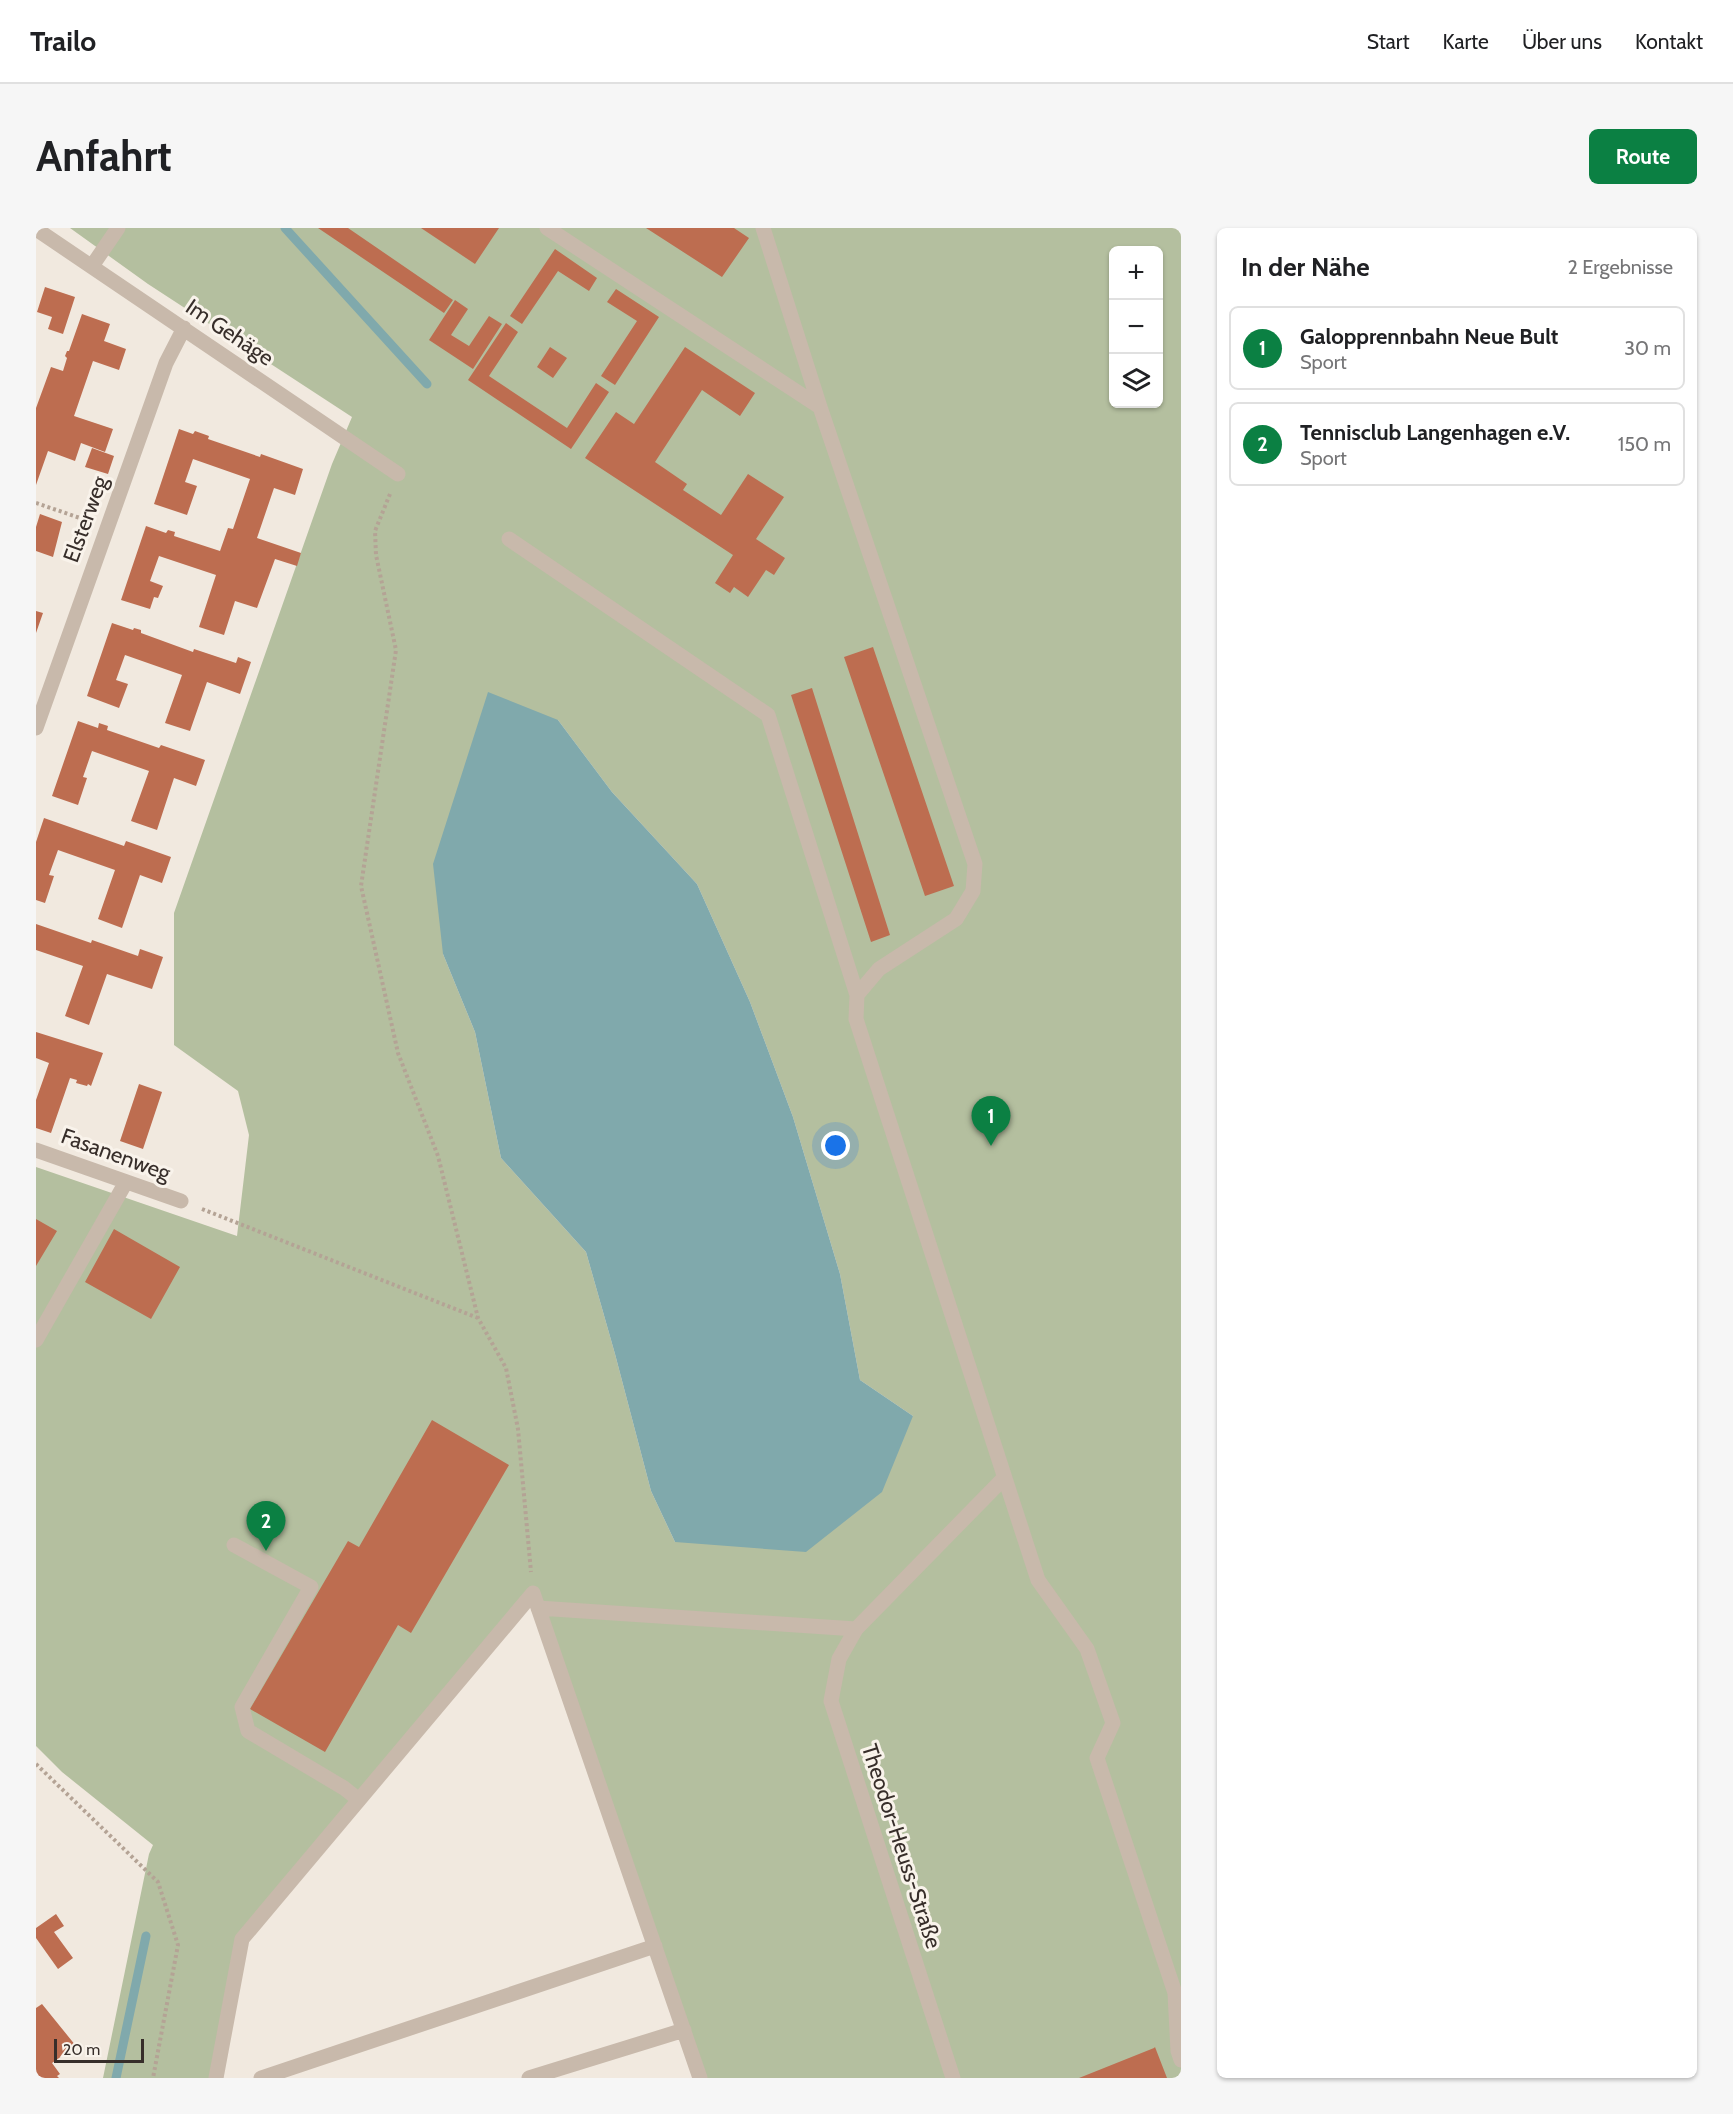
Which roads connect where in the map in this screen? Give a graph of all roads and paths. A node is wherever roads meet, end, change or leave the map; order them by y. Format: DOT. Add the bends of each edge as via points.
graph roads {
  1 [pos="118,228"];
  2 [pos="548,228"];
  3 [pos="751,228"];
  4 [pos="36,229"];
  5 [pos="765,233"];
  6 [pos="92,266"];
  7 [pos="184,328"];
  8 [pos="820,407"];
  9 [pos="398,474"];
  10 [pos="36,503"];
  11 [pos="106,527"];
  12 [pos="508,539"];
  13 [pos="36,728"];
  14 [pos="857,995"];
  15 [pos="36,1149"];
  16 [pos="126,1182"];
  17 [pos="182,1201"];
  18 [pos="478,1318"];
  19 [pos="36,1340"];
  20 [pos="1004,1478"];
  21 [pos="234,1545"];
  22 [pos="532,1593"];
  23 [pos="538,1608"];
  24 [pos="856,1629"];
  25 [pos="36,1764"];
  26 [pos="359,1800"];
  27 [pos="655,1946"];
  28 [pos="684,2030"];
  29 [pos="1181,2060"];
  30 [pos="153,2078"];
  31 [pos="216,2078"];
  32 [pos="261,2078"];
  33 [pos="529,2078"];
  34 [pos="700,2078"];
  35 [pos="953,2078"];
  1 -- 6 [label="street"];
  2 -- 8 [label="street"];
  3 -- 5 [label="street"];
  4 -- 6 [label="street, Im Gehäge"];
  5 -- 8 [label="street"];
  6 -- 7 [label="street, Im Gehäge"];
  7 -- 9 [label="street, Im Gehäge"];
  7 -- 11 [label="street, Elsterweg" via="166,363"];
  8 -- 14 [label="street" via="975,864 973,891 956,919 879,969"];
  9 -- 18 [label="path" via="375,531 376,555 396,651 361,886 398,1053 438,1156"];
  10 -- 11 [label="path"];
  11 -- 13 [label="street, Elsterweg"];
  12 -- 14 [label="street" via="768,716"];
  14 -- 20 [label="street" via="855,1019"];
  15 -- 16 [label="street, Fasanenweg"];
  16 -- 17 [label="street, Fasanenweg"];
  16 -- 19 [label="street"];
  17 -- 18 [label="path"];
  18 -- 22 [label="path" via="506,1368 518,1429"];
  20 -- 24 [label="street, Theodor-Heuss-Straße"];
  20 -- 29 [label="street" via="1038,1580 1087,1649 1113,1723 1097,1758 1175,1993"];
  21 -- 26 [label="street" via="311,1587 242,1707 248,1731"];
  22 -- 23 [label="street"];
  22 -- 26 [label="street"];
  23 -- 24 [label="street"];
  23 -- 27 [label="street"];
  24 -- 35 [label="street, Theodor-Heuss-Straße" via="840,1659 831,1701"];
  25 -- 30 [label="path" via="158,1882 178,1945"];
  26 -- 31 [label="street" via="242,1939"];
  27 -- 28 [label="street"];
  27 -- 32 [label="street"];
  28 -- 33 [label="street"];
  28 -- 34 [label="street"];
}
